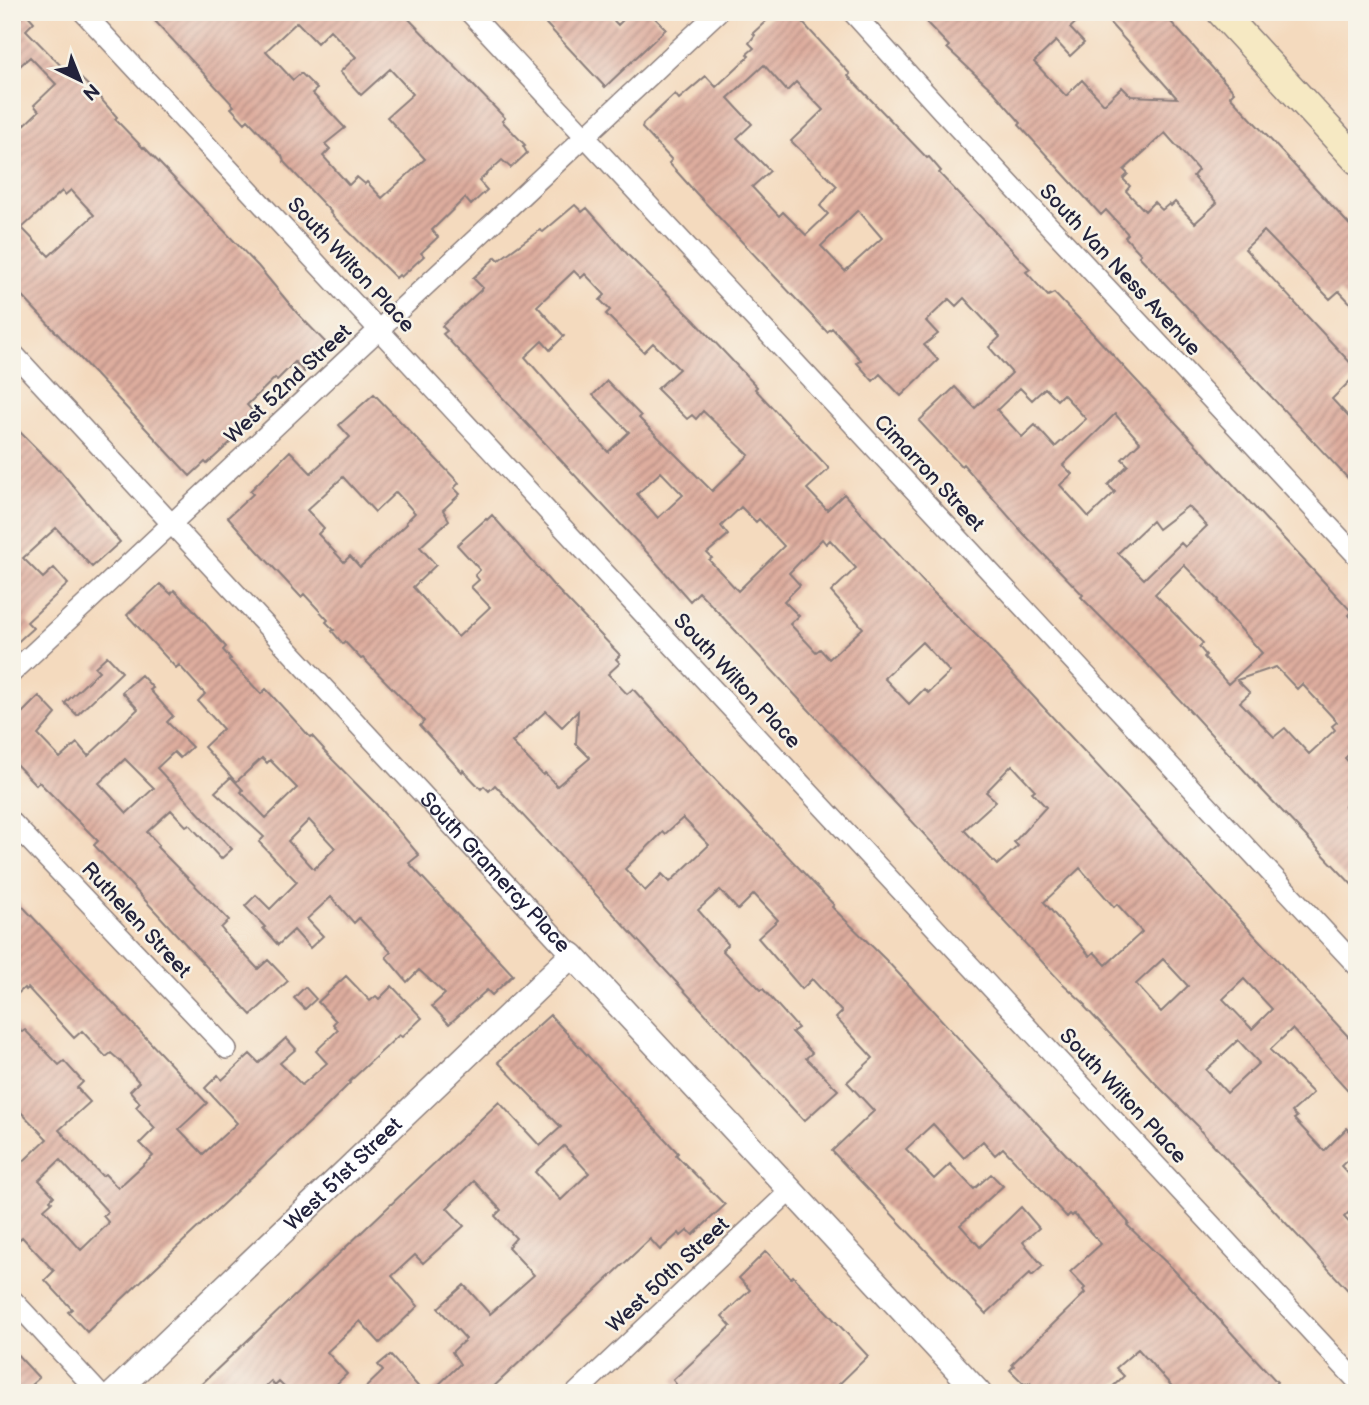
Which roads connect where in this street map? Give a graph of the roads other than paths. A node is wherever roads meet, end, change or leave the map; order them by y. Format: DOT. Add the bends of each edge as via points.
graph roads {
  1 [pos="83,12"];
  2 [pos="468,12"];
  3 [pos="718,12"];
  4 [pos="852,12"];
  5 [pos="1221,12"];
  6 [pos="585,137"];
  7 [pos="1357,160"];
  8 [pos="380,329"];
  9 [pos="12,352"];
  10 [pos="172,524"];
  11 [pos="1357,556"];
  12 [pos="12,673"];
  13 [pos="12,822"];
  14 [pos="572,955"];
  15 [pos="1357,966"];
  16 [pos="227,1049"];
  17 [pos="791,1190"];
  18 [pos="12,1299"];
  19 [pos="1357,1381"];
  20 [pos="99,1393"];
  21 [pos="114,1393"];
  22 [pos="576,1393"];
  23 [pos="979,1393"];
  1 -- 8 [label="street, South Wilton Place"];
  2 -- 6 [label="street, Cimarron Street"];
  3 -- 6 [label="street, West 52nd Street"];
  4 -- 11 [label="street, South Van Ness Avenue"];
  5 -- 7 [label="main road"];
  6 -- 8 [label="street, West 52nd Street"];
  6 -- 15 [label="street, Cimarron Street"];
  8 -- 10 [label="street, West 52nd Street"];
  8 -- 19 [label="street, South Wilton Place"];
  9 -- 10 [label="street, South Gramercy Place"];
  10 -- 12 [label="street, West 52nd Street"];
  10 -- 14 [label="street, South Gramercy Place"];
  13 -- 16 [label="street, Ruthelen Street"];
  14 -- 17 [label="street, South Gramercy Place"];
  14 -- 21 [label="street, West 51st Street"];
  17 -- 22 [label="street, West 50th Street"];
  17 -- 23 [label="street, South Gramercy Place"];
  18 -- 20 [label="street"];
}
